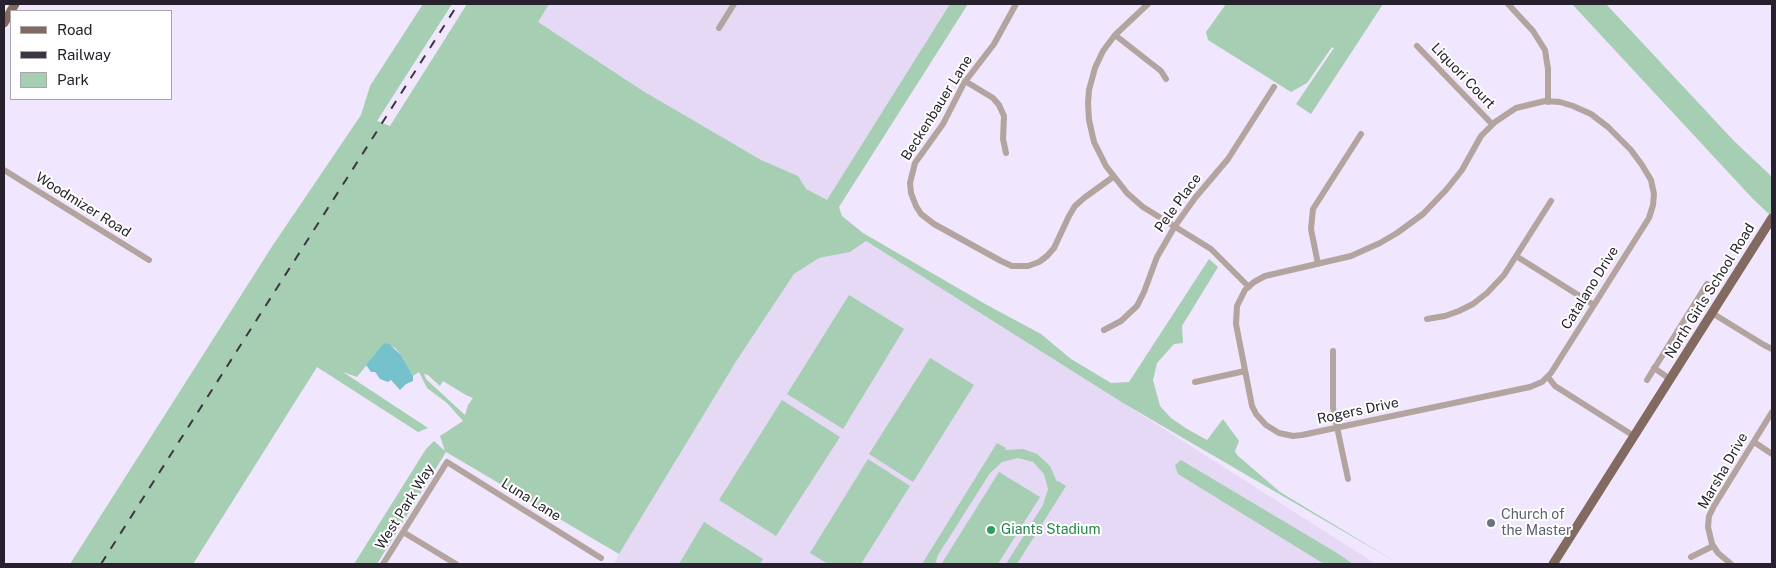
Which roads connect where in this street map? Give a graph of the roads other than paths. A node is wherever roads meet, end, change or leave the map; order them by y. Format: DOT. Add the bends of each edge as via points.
graph roads {
  1 [pos="734,4"];
  2 [pos="1016,4"];
  3 [pos="1148,4"];
  4 [pos="1508,4"];
  5 [pos="719,28"];
  6 [pos="1115,35"];
  7 [pos="1416,46"];
  8 [pos="1166,79"];
  9 [pos="965,81"];
  10 [pos="1274,87"];
  11 [pos="1548,102"];
  12 [pos="1492,124"];
  13 [pos="1361,134"];
  14 [pos="1006,153"];
  15 [pos="4,170"];
  16 [pos="1113,176"];
  17 [pos="1551,201"];
  18 [pos="1772,218"];
  19 [pos="1175,226"];
  20 [pos="1516,256"];
  21 [pos="149,260"];
  22 [pos="1318,264"];
  23 [pos="1707,284"];
  24 [pos="1249,287"];
  25 [pos="1594,306"];
  26 [pos="1712,313"];
  27 [pos="1427,319"];
  28 [pos="1104,330"];
  29 [pos="1772,349"];
  30 [pos="1333,351"];
  31 [pos="1654,368"];
  32 [pos="1245,371"];
  33 [pos="1548,377"];
  34 [pos="1670,379"];
  35 [pos="1646,380"];
  36 [pos="1195,382"];
  37 [pos="1772,412"];
  38 [pos="1336,428"];
  39 [pos="1634,436"];
  40 [pos="1754,442"];
  41 [pos="1772,454"];
  42 [pos="447,462"];
  43 [pos="1348,479"];
  44 [pos="403,532"];
  45 [pos="1713,546"];
  46 [pos="1691,557"];
  47 [pos="600,558"];
  48 [pos="383,564"];
  49 [pos="456,564"];
  50 [pos="1553,564"];
  51 [pos="1731,564"];
  1 -- 5 [label="street"];
  2 -- 9 [label="street, Beckenbauer Lane" via="995,42"];
  3 -- 6 [label="street"];
  4 -- 11 [label="street" via="1545,50"];
  6 -- 8 [label="street" via="1161,70"];
  6 -- 16 [label="street" via="1095,68 1088,103 1094,142"];
  7 -- 12 [label="street, Liquori Court"];
  9 -- 14 [label="street" via="999,105 1004,116"];
  9 -- 16 [label="street, Beckenbauer Lane" via="943,124 913,166 910,183 914,204 934,224 1004,263 1023,267 1036,264 1054,248 1075,206"];
  10 -- 19 [label="street, Pele Place" via="1228,159"];
  11 -- 12 [label="street" via="1516,108"];
  11 -- 25 [label="street, Catalano Drive" via="1567,103 1604,123 1635,155 1651,180 1654,194 1652,212"];
  12 -- 22 [label="street" via="1462,170 1433,205 1403,230 1369,248"];
  13 -- 22 [label="street" via="1313,209 1310,229"];
  15 -- 21 [label="street, Woodmizer Road"];
  16 -- 19 [label="street" via="1139,203"];
  17 -- 20 [label="street"];
  18 -- 26 [label="main road, North Girls School Road"];
  19 -- 24 [label="street" via="1211,249"];
  19 -- 28 [label="street, Pele Place" via="1157,257 1137,306 1121,321"];
  20 -- 25 [label="street"];
  20 -- 27 [label="street" via="1498,282 1478,300 1451,314"];
  22 -- 24 [label="street" via="1265,276"];
  23 -- 31 [label="street, North Girls School Road"];
  24 -- 32 [label="street, Rogers Drive" via="1239,300 1236,315"];
  25 -- 33 [label="street, Catalano Drive"];
  26 -- 29 [label="street"];
  26 -- 34 [label="main road, North Girls School Road"];
  30 -- 38 [label="street" via="1332,400"];
  31 -- 34 [label="street, North Girls School Road"];
  31 -- 35 [label="street, North Girls School Road"];
  32 -- 36 [label="street"];
  32 -- 38 [label="street, Rogers Drive" via="1252,406 1261,421 1273,430 1299,436"];
  33 -- 38 [label="street, Rogers Drive" via="1530,387"];
  33 -- 39 [label="street" via="1555,386"];
  34 -- 39 [label="main road, North Girls School Road"];
  37 -- 40 [label="street, Marsha Drive"];
  38 -- 43 [label="street"];
  39 -- 50 [label="main road, North Girls School Road"];
  40 -- 41 [label="street"];
  40 -- 45 [label="street, Marsha Drive" via="1712,509 1708,527"];
  42 -- 44 [label="street, West Park Way"];
  42 -- 47 [label="street, Luna Lane"];
  44 -- 48 [label="street, West Park Way"];
  44 -- 49 [label="street"];
  45 -- 46 [label="street"];
  45 -- 51 [label="street"];
}
